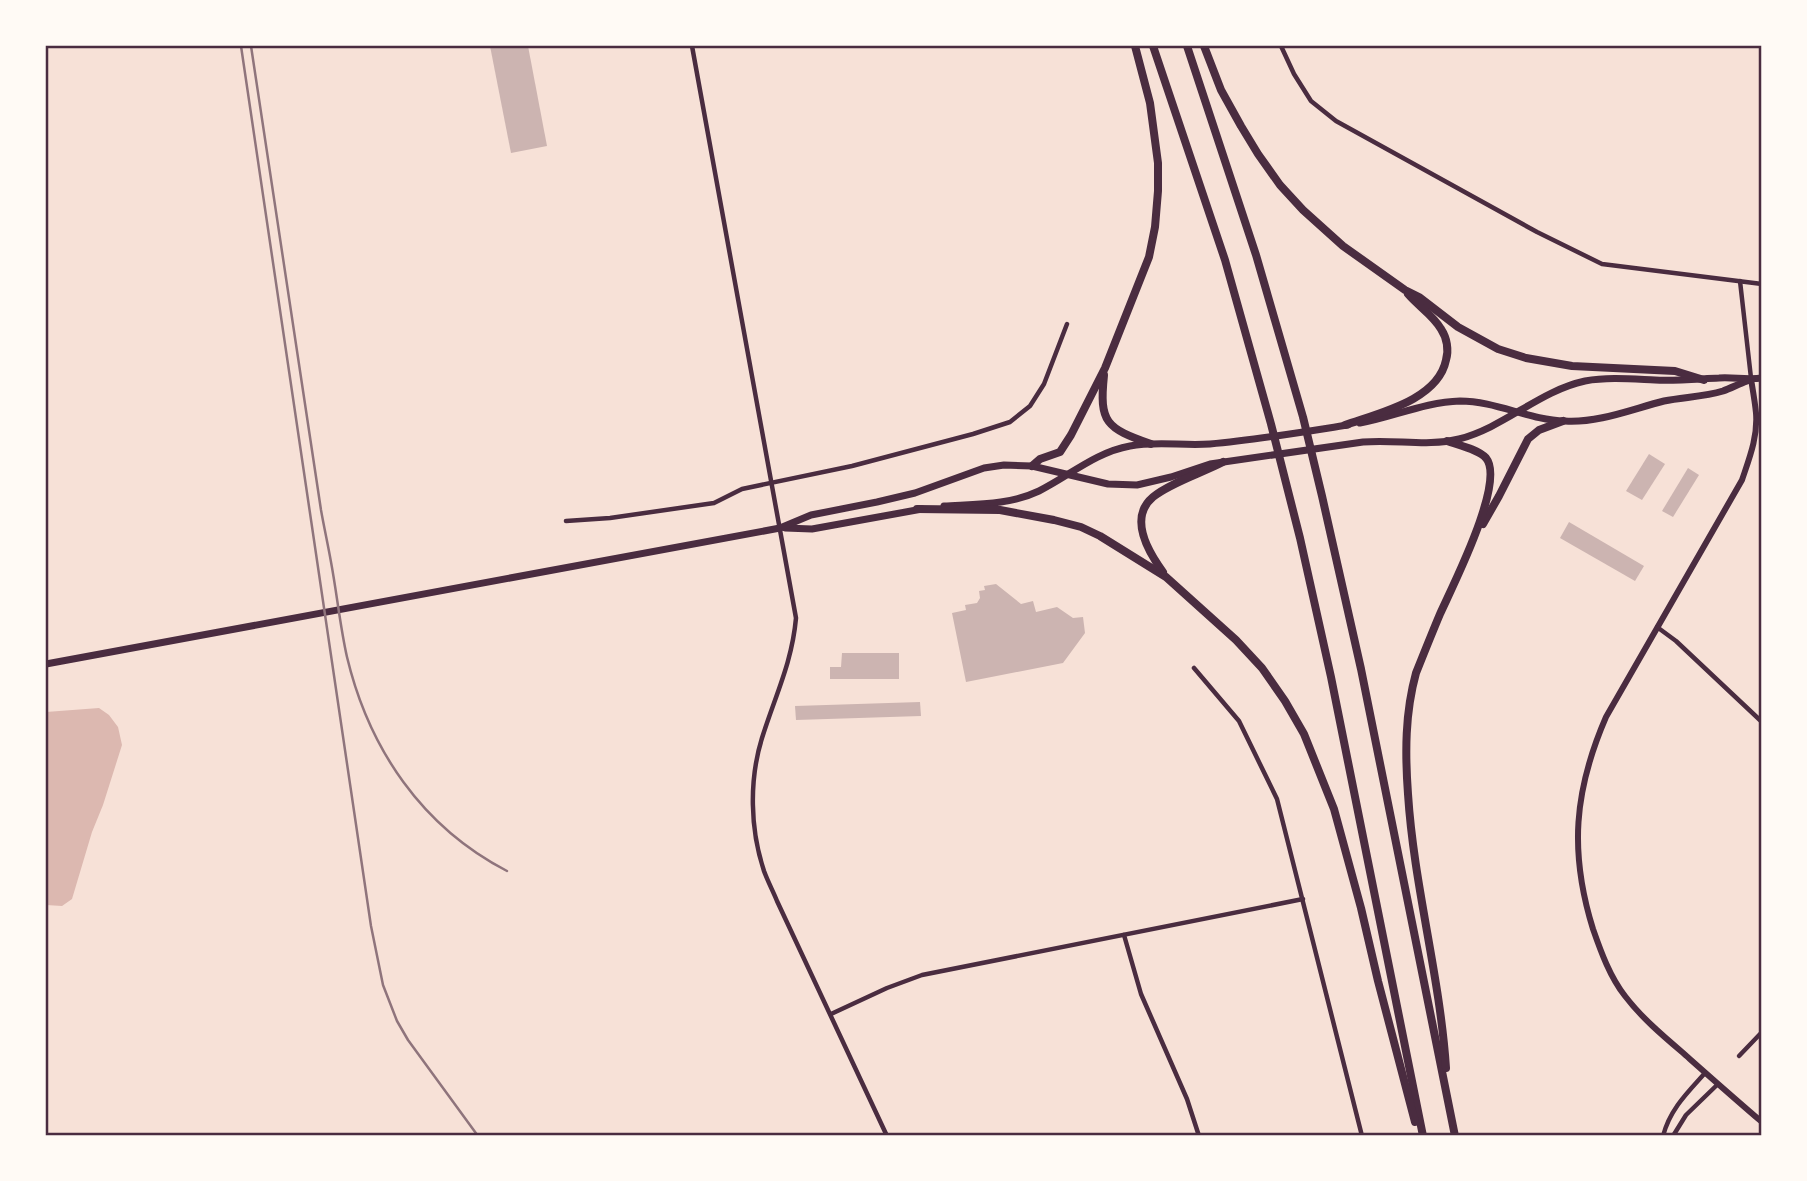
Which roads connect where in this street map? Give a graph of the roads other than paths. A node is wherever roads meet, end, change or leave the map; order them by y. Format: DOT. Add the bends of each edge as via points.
graph roads {
  1 [pos="692,46"];
  2 [pos="1135,46"];
  3 [pos="1153,46"];
  4 [pos="1187,46"];
  5 [pos="1204,46"];
  6 [pos="1281,46"];
  7 [pos="1740,281"];
  8 [pos="1762,284"];
  9 [pos="1405,290"];
  10 [pos="1067,324"];
  11 [pos="1105,368"];
  12 [pos="1762,378"];
  13 [pos="1751,379"];
  14 [pos="1704,380"];
  15 [pos="1517,411"];
  16 [pos="1563,421"];
  17 [pos="1346,425"];
  18 [pos="1447,441"];
  19 [pos="1151,444"];
  20 [pos="1223,462"];
  21 [pos="1031,466"];
  22 [pos="1067,475"];
  23 [pos="772,483"];
  24 [pos="917,509"];
  25 [pos="566,521"];
  26 [pos="780,528"];
  27 [pos="1473,542"];
  28 [pos="1166,577"];
  29 [pos="1657,627"];
  30 [pos="46,664"];
  31 [pos="1194,668"];
  32 [pos="1762,722"];
  33 [pos="1303,899"];
  34 [pos="1124,935"];
  35 [pos="831,1014"];
  36 [pos="1762,1032"];
  37 [pos="1739,1056"];
  38 [pos="1705,1073"];
  39 [pos="1718,1084"];
  40 [pos="1448,1101"];
  41 [pos="1762,1122"];
  42 [pos="887,1136"];
  43 [pos="1199,1136"];
  44 [pos="1362,1136"];
  45 [pos="1421,1136"];
  46 [pos="1455,1136"];
  47 [pos="1663,1136"];
  48 [pos="1673,1136"];
  1 -- 23 [label="street"];
  2 -- 11 [label="highway" via="1154,131 1158,191 1149,257"];
  3 -- 45 [label="highway" via="1225,261 1294,513"];
  4 -- 40 [label="highway" via="1303,417 1361,669"];
  5 -- 9 [label="highway" via="1221,90 1280,185 1342,246"];
  6 -- 7 [label="street" via="1311,101 1336,121 1561,245 1602,264"];
  7 -- 8 [label="street"];
  7 -- 13 [label="street"];
  9 -- 14 [label="highway" via="1477,338 1526,358 1572,366 1675,371"];
  9 -- 17 [label="highway" via="1443,333 1447,351 1443,370 1434,384 1411,399"];
  10 -- 23 [label="street" via="1044,384 1030,407 1010,422"];
  11 -- 19 [label="highway" via="1102,398 1107,422"];
  11 -- 21 [label="highway" via="1060,452"];
  12 -- 13 [label="main road"];
  13 -- 14 [label="main road"];
  13 -- 16 [label="main road" via="1721,391 1597,419"];
  13 -- 29 [label="main road" via="1756,430 1742,480"];
  14 -- 15 [label="main road" via="1604,378 1553,391"];
  15 -- 16 [label="main road"];
  15 -- 17 [label="main road" via="1460,401"];
  15 -- 18 [label="main road" via="1479,432"];
  16 -- 27 [label="highway" via="1528,439"];
  17 -- 19 [label="main road" via="1232,441"];
  18 -- 20 [label="main road" via="1380,440"];
  18 -- 27 [label="highway" via="1481,455 1490,469 1489,491"];
  19 -- 22 [label="main road" via="1119,448"];
  20 -- 22 [label="main road" via="1137,485"];
  20 -- 28 [label="highway" via="1163,491 1146,506 1144,542"];
  21 -- 22 [label="main road"];
  21 -- 26 [label="main road" via="984,468 906,495 811,515"];
  22 -- 24 [label="main road" via="1019,498"];
  23 -- 25 [label="street" via="699,506"];
  23 -- 26 [label="street"];
  24 -- 26 [label="main road" via="812,529"];
  24 -- 28 [label="highway" via="1000,510 1081,527"];
  26 -- 30 [label="main road"];
  26 -- 35 [label="street" via="796,618 794,643 757,754 755,829 765,874"];
  27 -- 40 [label="highway" via="1416,673 1406,718 1409,820 1444,1036"];
  28 -- 45 [label="highway" via="1262,668 1304,734 1348,857"];
  29 -- 32 [label="street"];
  29 -- 38 [label="main road" via="1593,747 1579,806 1579,866 1594,932 1615,980 1636,1010"];
  31 -- 33 [label="street" via="1239,721 1277,799"];
  33 -- 34 [label="street"];
  33 -- 44 [label="street"];
  34 -- 35 [label="street" via="922,975"];
  34 -- 43 [label="street" via="1141,994"];
  35 -- 42 [label="street"];
  36 -- 37 [label="street"];
  38 -- 39 [label="main road"];
  38 -- 47 [label="street" via="1675,1107"];
  39 -- 41 [label="main road"];
  39 -- 48 [label="street" via="1686,1115"];
  40 -- 46 [label="highway"];
}
